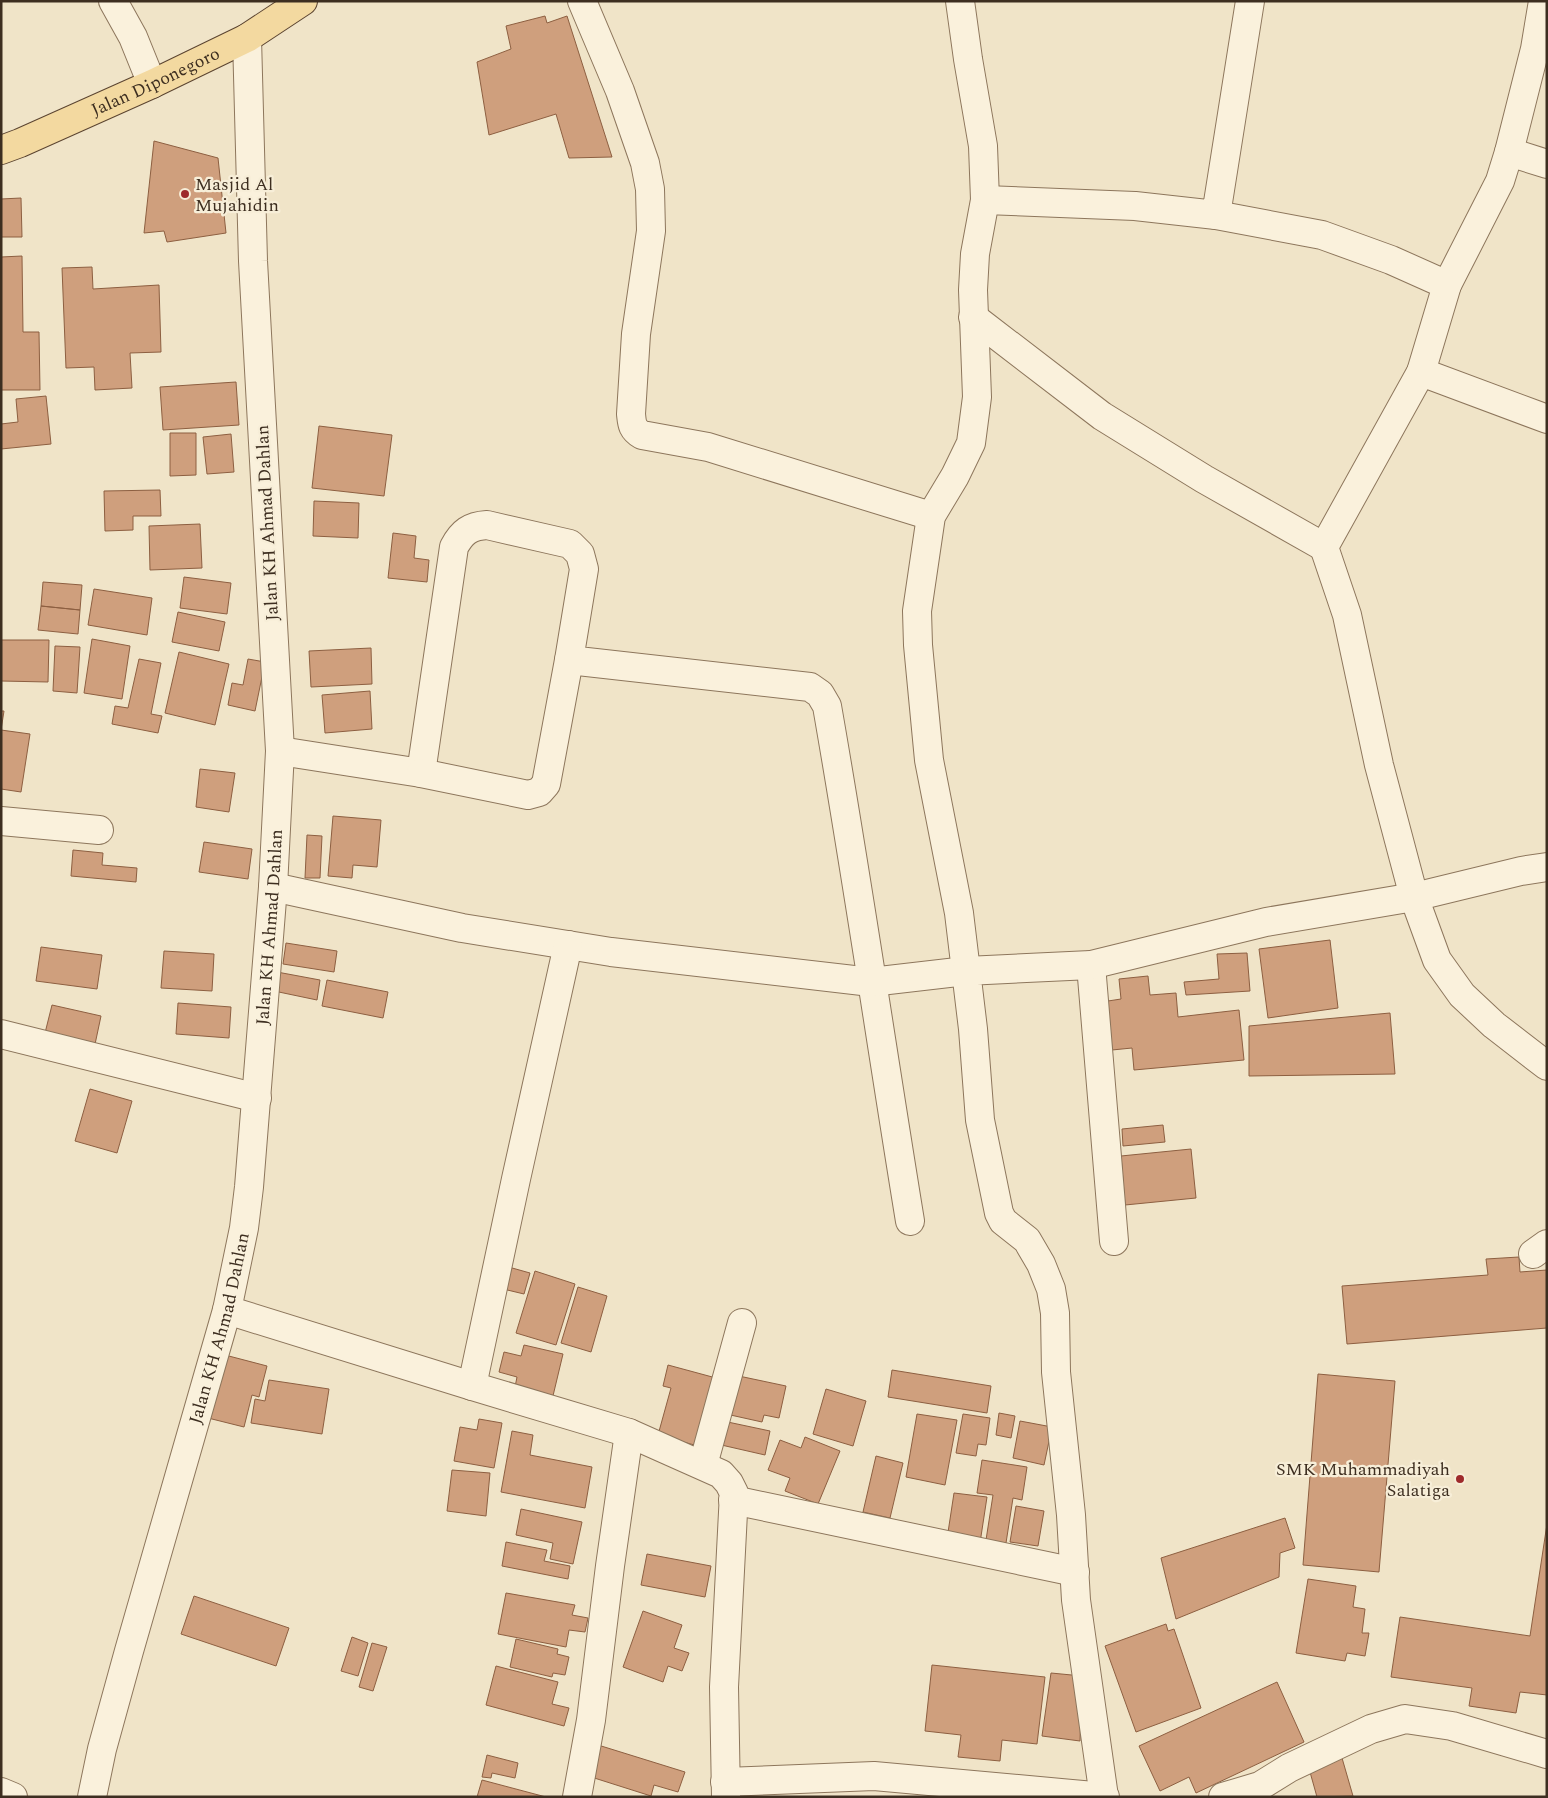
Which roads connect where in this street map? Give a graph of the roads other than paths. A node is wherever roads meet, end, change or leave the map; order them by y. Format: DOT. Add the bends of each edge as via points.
graph roads {
  1 [pos="113,1"];
  2 [pos="303,1"];
  3 [pos="582,1"];
  4 [pos="960,1"];
  5 [pos="1250,1"];
  6 [pos="1544,1"];
  7 [pos="247,38"];
  8 [pos="1540,63"];
  9 [pos="152,84"];
  10 [pos="1,150"];
  11 [pos="1509,152"];
  12 [pos="1547,164"];
  13 [pos="985,200"];
  14 [pos="1216,215"];
  15 [pos="1447,285"];
  16 [pos="972,317"];
  17 [pos="1421,372"];
  18 [pos="1547,419"];
  19 [pos="931,516"];
  20 [pos="1324,547"];
  21 [pos="569,660"];
  22 [pos="280,751"];
  23 [pos="421,773"];
  24 [pos="1,820"];
  25 [pos="99,830"];
  26 [pos="1547,867"];
  27 [pos="273,887"];
  28 [pos="1414,897"];
  29 [pos="568,945"];
  30 [pos="1091,965"];
  31 [pos="966,971"];
  32 [pos="871,982"];
  33 [pos="1,1034"];
  34 [pos="1547,1066"];
  35 [pos="257,1098"];
  36 [pos="910,1221"];
  37 [pos="1114,1241"];
  38 [pos="227,1310"];
  39 [pos="742,1323"];
  40 [pos="472,1386"];
  41 [pos="629,1433"];
  42 [pos="703,1465"];
  43 [pos="734,1500"];
  44 [pos="1074,1572"];
  45 [pos="1547,1754"];
  46 [pos="725,1789"];
  47 [pos="1,1792"];
  48 [pos="13,1797"];
  49 [pos="92,1797"];
  50 [pos="577,1797"];
  51 [pos="1105,1797"];
  52 [pos="1223,1797"];
  1 -- 9 [label="street" via="133,37"];
  2 -- 7 [label="main road, Jalan Diponegoro"];
  3 -- 19 [label="street" via="620,91 645,163 650,189 651,231 636,334 632,404 634,430 708,448"];
  4 -- 13 [label="street" via="983,146"];
  5 -- 14 [label="street"];
  6 -- 8 [label="street"];
  7 -- 9 [label="main road, Jalan Diponegoro"];
  7 -- 22 [label="street, Jalan KH Ahmad Dahlan" via="252,261"];
  8 -- 11 [label="street"];
  9 -- 10 [label="main road, Jalan Diponegoro"];
  11 -- 12 [label="street"];
  11 -- 15 [label="street" via="1500,181"];
  13 -- 14 [label="street" via="1135,206"];
  13 -- 16 [label="street" via="976,254"];
  14 -- 15 [label="street" via="1322,235"];
  15 -- 17 [label="street"];
  16 -- 19 [label="street" via="977,397 971,443"];
  16 -- 20 [label="street" via="1102,416"];
  17 -- 18 [label="street"];
  17 -- 20 [label="street"];
  19 -- 31 [label="street" via="917,611 918,645 929,760 959,913"];
  20 -- 28 [label="street" via="1347,615 1379,765"];
  21 -- 23 [label="street" via="546,784 539,792 528,795"];
  21 -- 23 [label="street" via="584,569 580,554 570,544 487,525 464,531 454,547"];
  21 -- 32 [label="street" via="810,687 820,694 826,706 850,837"];
  22 -- 23 [label="street"];
  22 -- 27 [label="street, Jalan KH Ahmad Dahlan"];
  24 -- 25 [label="street"];
  26 -- 28 [label="street"];
  27 -- 29 [label="street" via="462,928"];
  27 -- 35 [label="street, Jalan KH Ahmad Dahlan"];
  28 -- 30 [label="street" via="1266,922"];
  28 -- 34 [label="street" via="1437,960 1462,994 1494,1025"];
  29 -- 32 [label="street"];
  29 -- 40 [label="street"];
  30 -- 31 [label="street"];
  30 -- 37 [label="street"];
  31 -- 32 [label="street"];
  31 -- 44 [label="street" via="980,1120 999,1213 1027,1240 1041,1264 1055,1313 1056,1372"];
  32 -- 36 [label="street"];
  33 -- 35 [label="street"];
  35 -- 38 [label="street, Jalan KH Ahmad Dahlan" via="244,1228"];
  38 -- 40 [label="street"];
  38 -- 49 [label="street, Jalan KH Ahmad Dahlan" via="102,1748"];
  39 -- 42 [label="street"];
  40 -- 41 [label="street"];
  41 -- 42 [label="street"];
  41 -- 50 [label="street" via="591,1720"];
  42 -- 43 [label="street" via="726,1479"];
  43 -- 44 [label="street"];
  43 -- 46 [label="street" via="724,1687"];
  44 -- 51 [label="street" via="1083,1657"];
  45 -- 52 [label="street" via="1452,1726 1405,1719 1371,1729 1289,1768 1260,1786"];
  46 -- 51 [label="street" via="874,1776"];
  47 -- 48 [label="street"];
}
